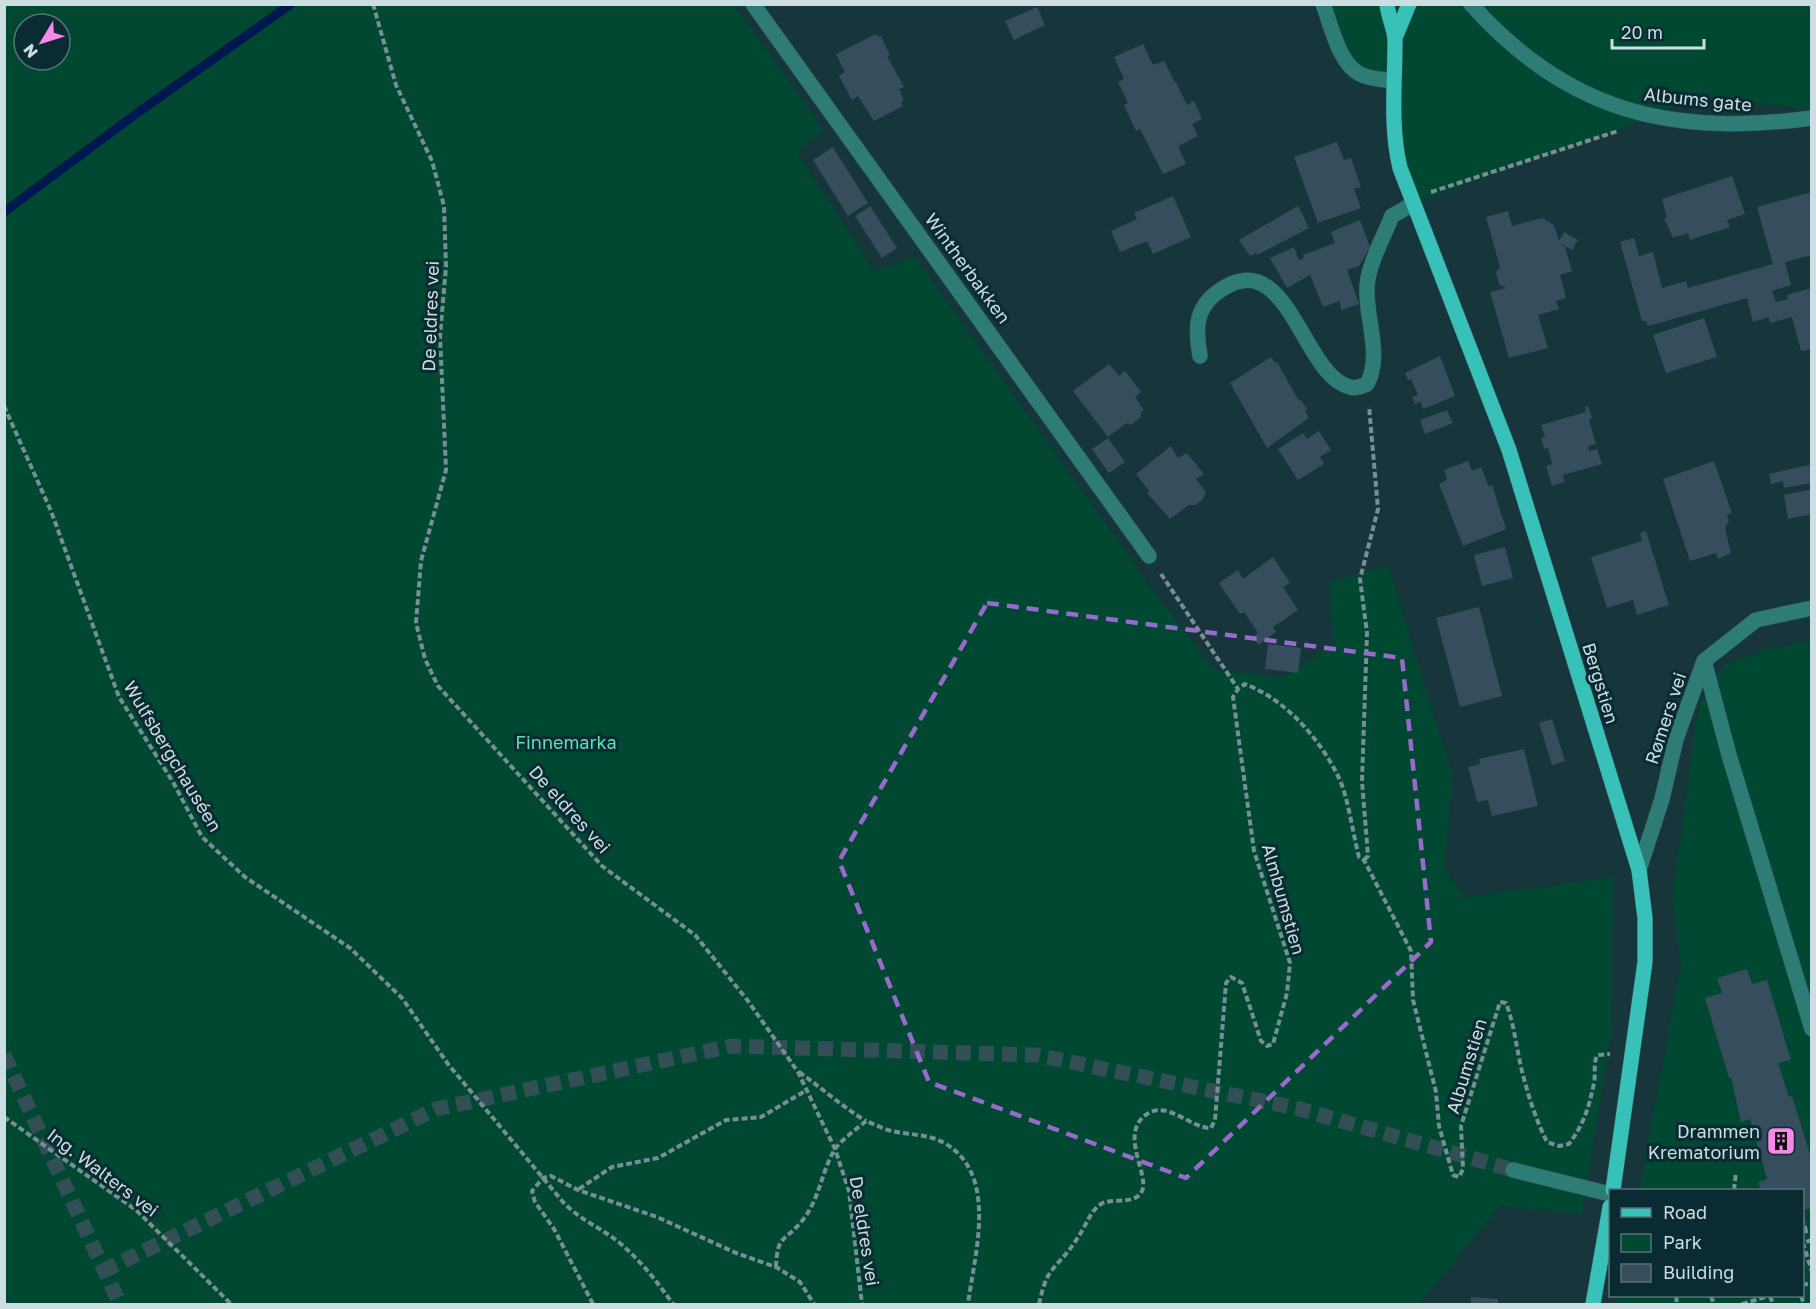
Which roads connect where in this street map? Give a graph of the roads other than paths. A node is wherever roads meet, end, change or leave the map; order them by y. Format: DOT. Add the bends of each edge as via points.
graph roads {
  1 [pos="753,4"];
  2 [pos="1323,4"];
  3 [pos="1387,4"];
  4 [pos="1409,4"];
  5 [pos="1471,4"];
  6 [pos="1395,38"];
  7 [pos="1392,81"];
  8 [pos="1812,118"];
  9 [pos="1412,201"];
  10 [pos="1200,356"];
  11 [pos="1149,556"];
  12 [pos="1812,608"];
  13 [pos="1704,661"];
  14 [pos="1639,870"];
  15 [pos="1806,991"];
  16 [pos="1812,1029"];
  17 [pos="1513,1170"];
  18 [pos="1612,1189"];
  19 [pos="1609,1191"];
  20 [pos="1609,1218"];
  21 [pos="1593,1305"];
  1 -- 11 [label="street, Wintherbakken"];
  2 -- 7 [label="street" via="1353,71"];
  3 -- 6 [label="main road, Bergstien"];
  4 -- 6 [label="main road, Bergstien"];
  5 -- 8 [label="street, Albums gate" via="1519,51 1573,87 1612,106 1657,118 1758,125"];
  6 -- 7 [label="main road, Bergstien"];
  7 -- 9 [label="main road, Bergstien" via="1394,143"];
  9 -- 10 [label="street" via="1392,216 1368,277 1367,313 1374,372 1367,384 1352,388 1342,385 1328,372 1275,292 1253,281 1228,284 1205,302 1196,327"];
  9 -- 14 [label="main road, Bergstien" via="1509,450"];
  12 -- 13 [label="street, Rømers vei" via="1756,620"];
  13 -- 14 [label="street, Rømers vei" via="1676,740"];
  13 -- 15 [label="street" via="1729,755"];
  14 -- 18 [label="main road, Bergstien" via="1645,962"];
  15 -- 16 [label="street"];
  17 -- 19 [label="street"];
  20 -- 21 [label="main road"];
}
